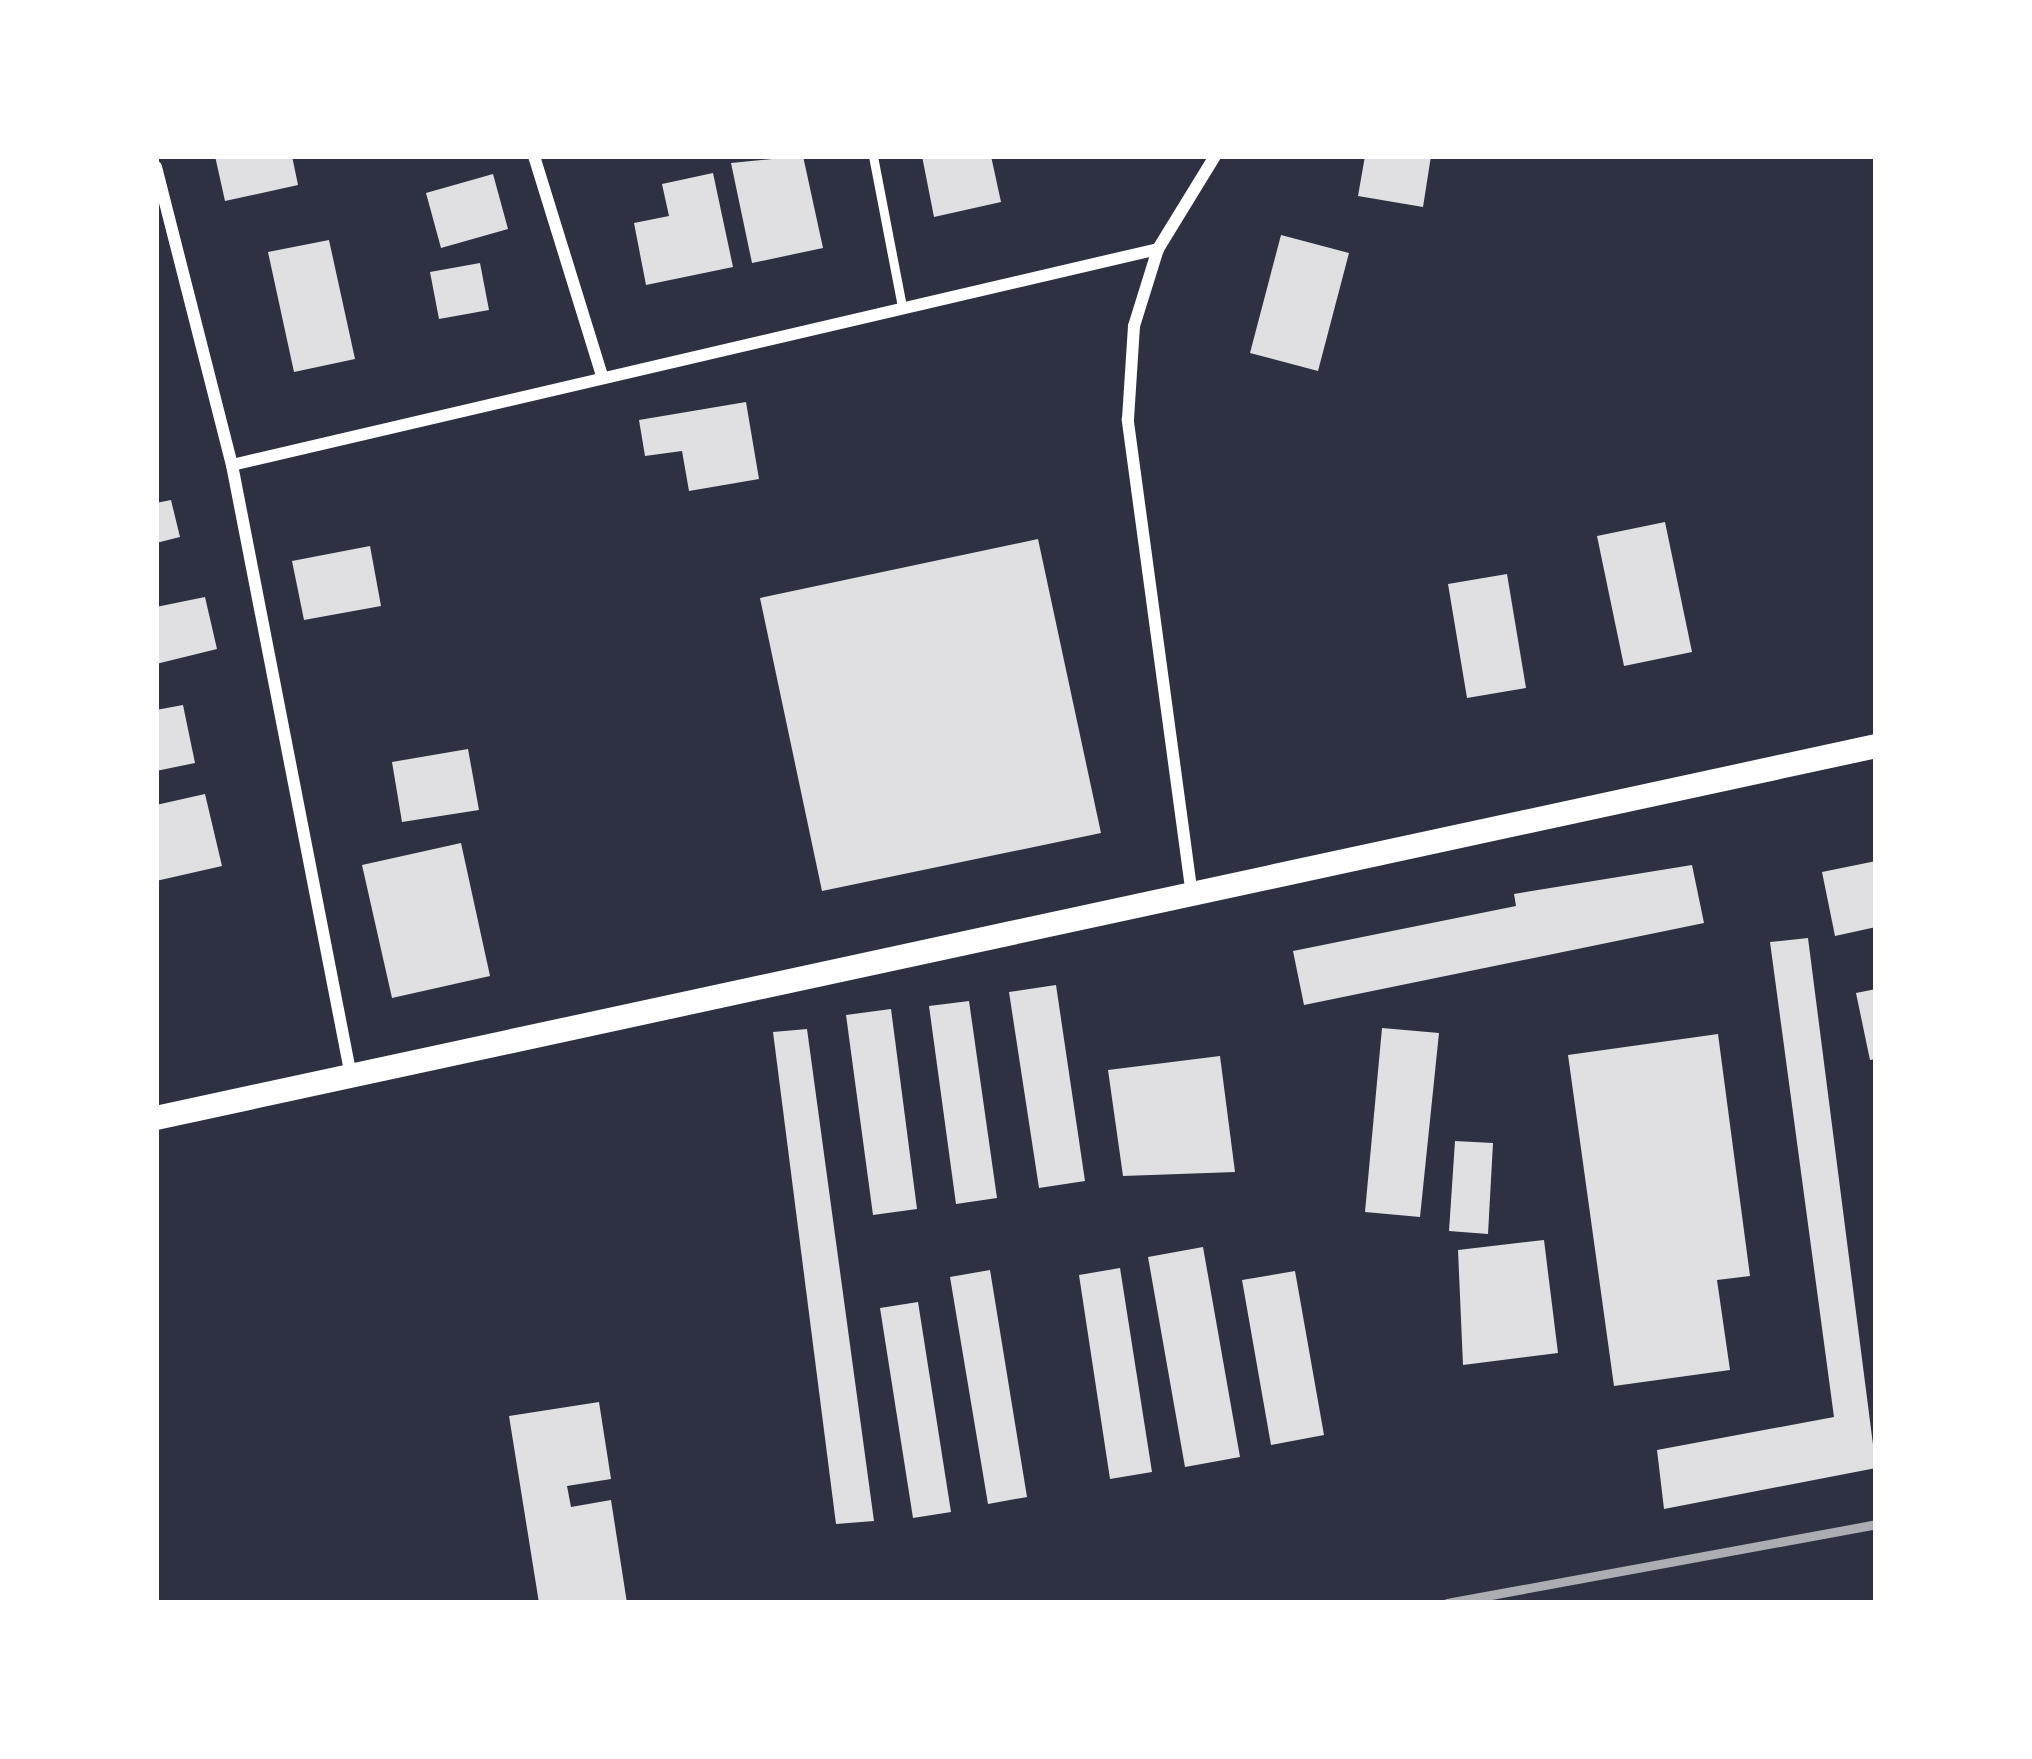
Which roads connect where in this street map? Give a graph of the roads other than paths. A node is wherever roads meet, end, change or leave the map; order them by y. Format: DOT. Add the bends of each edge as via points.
graph roads {
  1 [pos="534,156"];
  2 [pos="873,156"];
  3 [pos="1215,156"];
  4 [pos="156,167"];
  5 [pos="1158,249"];
  6 [pos="902,307"];
  7 [pos="602,375"];
  8 [pos="232,465"];
  9 [pos="1876,746"];
  10 [pos="1191,888"];
  11 [pos="351,1077"];
  12 [pos="156,1118"];
  1 -- 7 [label="street"];
  2 -- 6 [label="lane"];
  3 -- 5 [label="street"];
  4 -- 8 [label="street"];
  5 -- 6 [label="street"];
  5 -- 10 [label="street" via="1135,326 1128,418"];
  6 -- 7 [label="street"];
  7 -- 8 [label="street"];
  8 -- 11 [label="street"];
  9 -- 10 [label="main road"];
  10 -- 11 [label="main road"];
  11 -- 12 [label="main road"];
}
